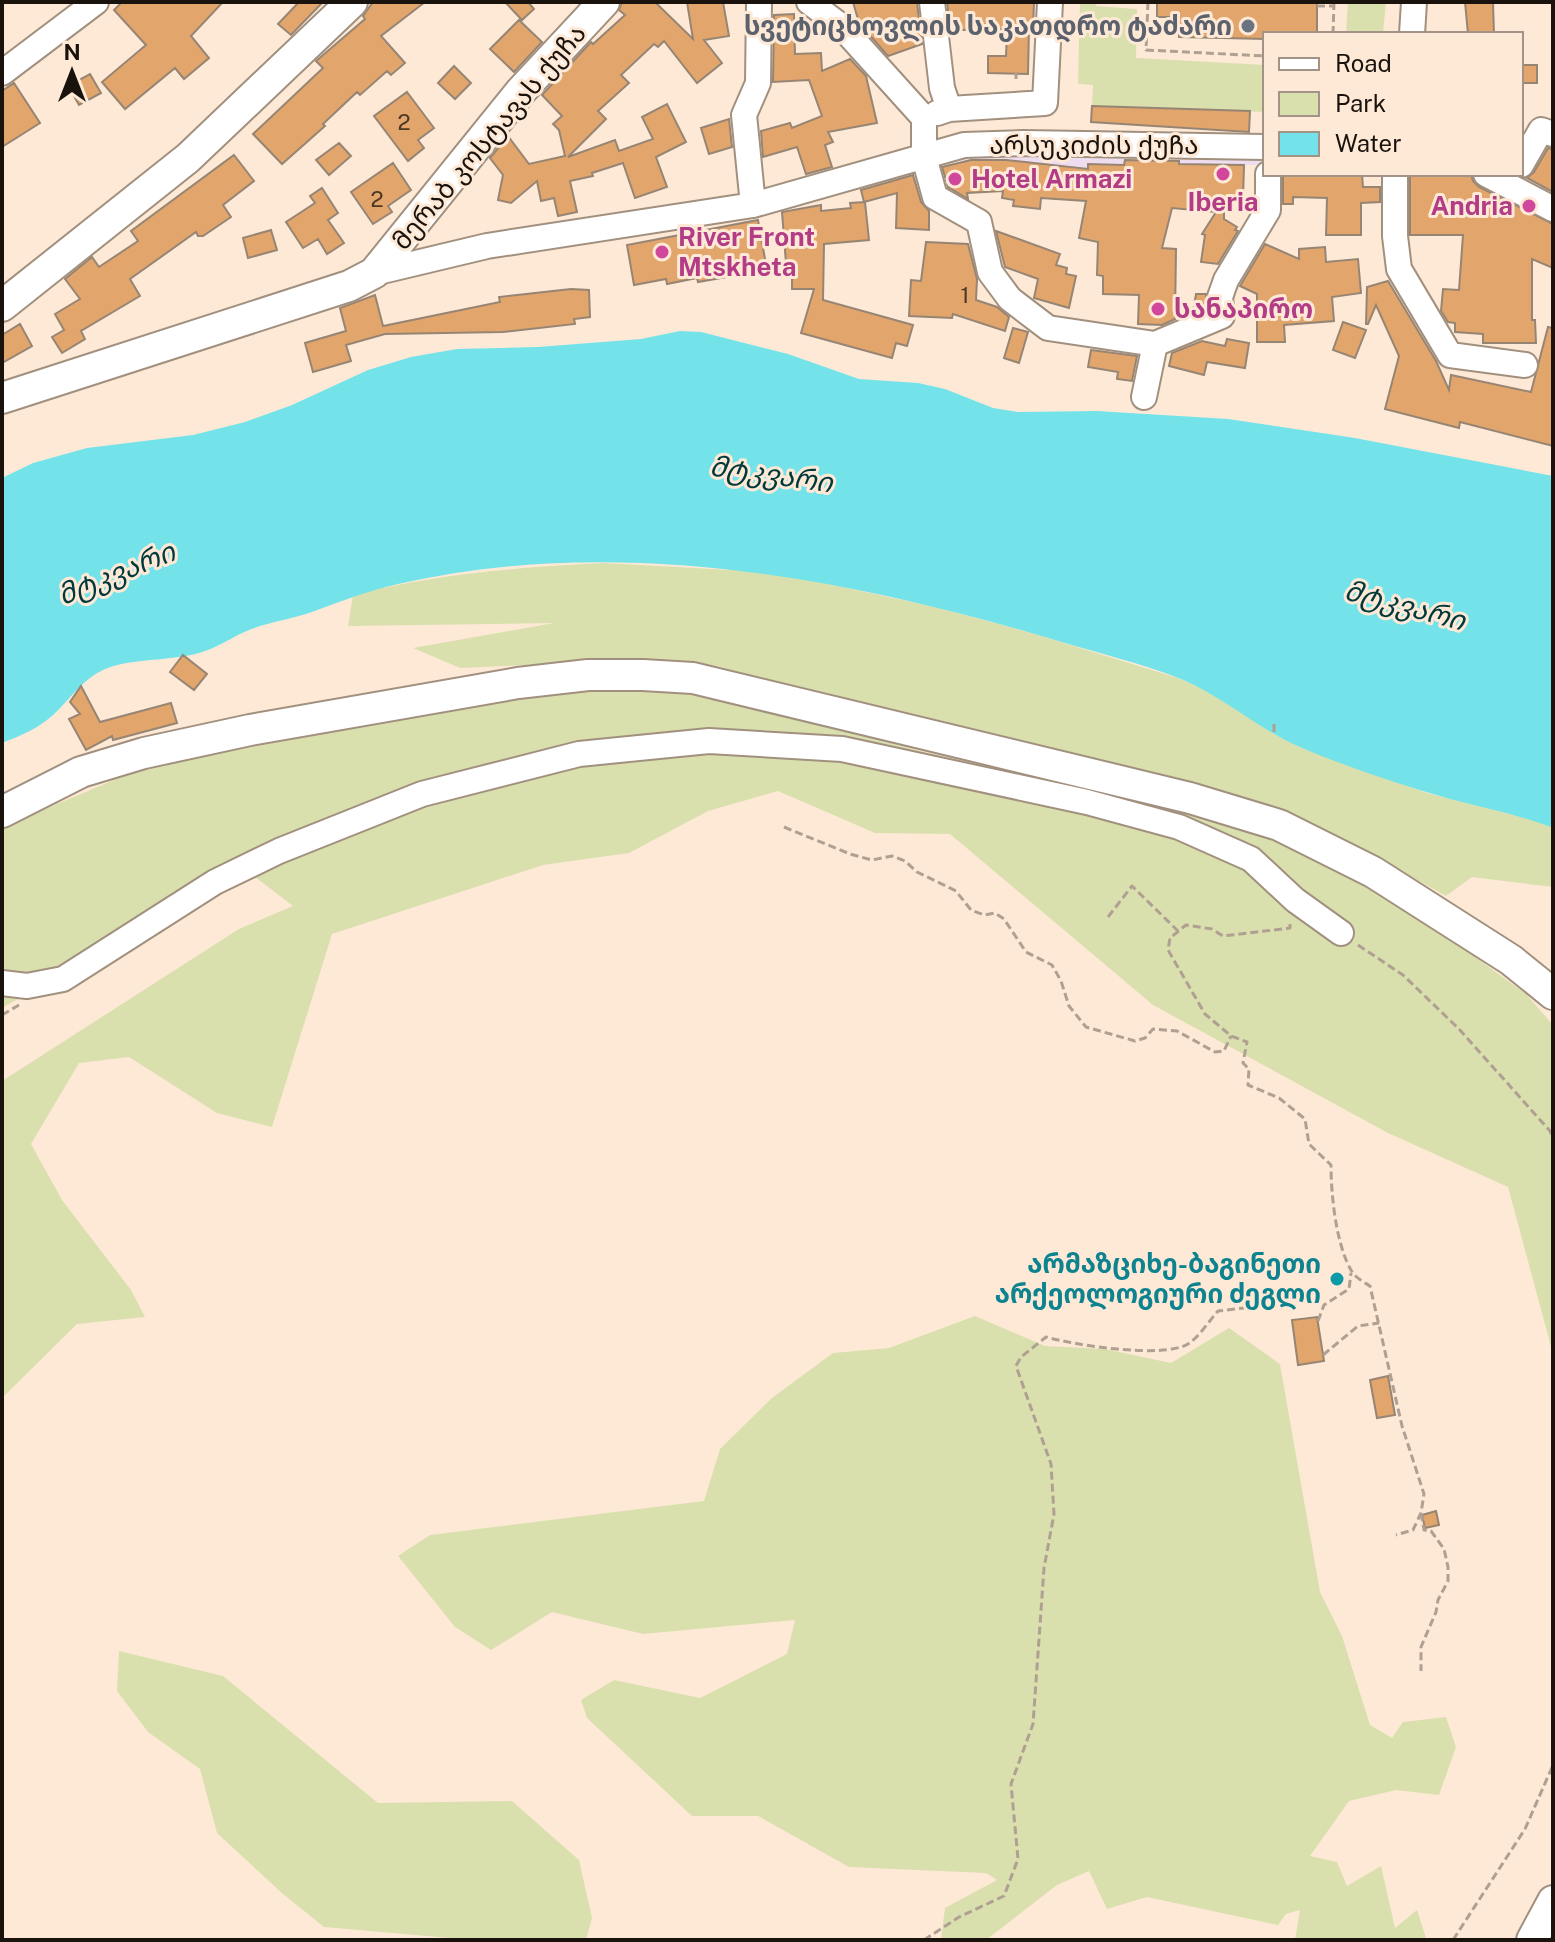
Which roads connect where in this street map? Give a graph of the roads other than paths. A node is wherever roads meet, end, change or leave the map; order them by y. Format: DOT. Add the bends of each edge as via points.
graph roads {
  1 [pos="96,2"];
  2 [pos="352,2"];
  3 [pos="604,2"];
  4 [pos="759,2"];
  5 [pos="809,2"];
  6 [pos="932,2"];
  7 [pos="1050,2"];
  8 [pos="1414,2"];
  9 [pos="1412,32"];
  10 [pos="2,73"];
  11 [pos="937,113"];
  12 [pos="1040,119"];
  13 [pos="1553,134"];
  14 [pos="1263,147"];
  15 [pos="924,157"];
  16 [pos="1523,162"];
  17 [pos="1268,176"];
  18 [pos="1395,176"];
  19 [pos="1517,176"];
  20 [pos="753,205"];
  21 [pos="1553,209"];
  22 [pos="423,212"];
  23 [pos="445,255"];
  24 [pos="374,273"];
  25 [pos="2,306"];
  26 [pos="1155,344"];
  27 [pos="1525,365"];
  28 [pos="1144,397"];
  29 [pos="2,398"];
  30 [pos="2,812"];
  31 [pos="1341,933"];
  32 [pos="2,983"];
  33 [pos="1553,994"];
  34 [pos="1553,1901"];
  35 [pos="1532,1940"];
  1 -- 10 [label="street"];
  2 -- 25 [label="main road" via="188,158"];
  3 -- 22 [label="main road, მერაბ კოსტავას ქუჩა" via="521,91"];
  4 -- 20 [label="street" via="758,83 744,115"];
  5 -- 11 [label="street"];
  6 -- 11 [label="street" via="942,88"];
  7 -- 12 [label="street"];
  8 -- 9 [label="street"];
  11 -- 12 [label="street"];
  11 -- 15 [label="street"];
  12 -- 14 [label="street, არსუკიძის ქუჩა"];
  12 -- 15 [label="street, არსუკიძის ქუჩა"];
  13 -- 16 [label="street" via="1541,130"];
  15 -- 20 [label="street, არსუკიძის ქუჩა"];
  15 -- 26 [label="street" via="935,197 979,222 990,272 1010,299 1048,328"];
  17 -- 26 [label="street" via="1268,210 1226,280 1220,297 1222,316"];
  18 -- 27 [label="street" via="1399,269 1450,355"];
  19 -- 21 [label="street"];
  20 -- 23 [label="street, არსუკიძის ქუჩა"];
  22 -- 23 [label="street" via="422,242"];
  22 -- 24 [label="main road, მერაბ კოსტავას ქუჩა"];
  23 -- 24 [label="street, არსუკიძის ქუჩა"];
  24 -- 29 [label="main road" via="349,286"];
  26 -- 28 [label="street"];
  30 -- 33 [label="main road" via="81,772 250,730 518,683 588,675 693,678 1190,798 1279,825 1373,872 1511,960"];
  31 -- 32 [label="street" via="1251,859 1179,827 842,749 709,741 579,754 422,794 215,882 63,979 27,986"];
  34 -- 35 [label="main road"];
}
